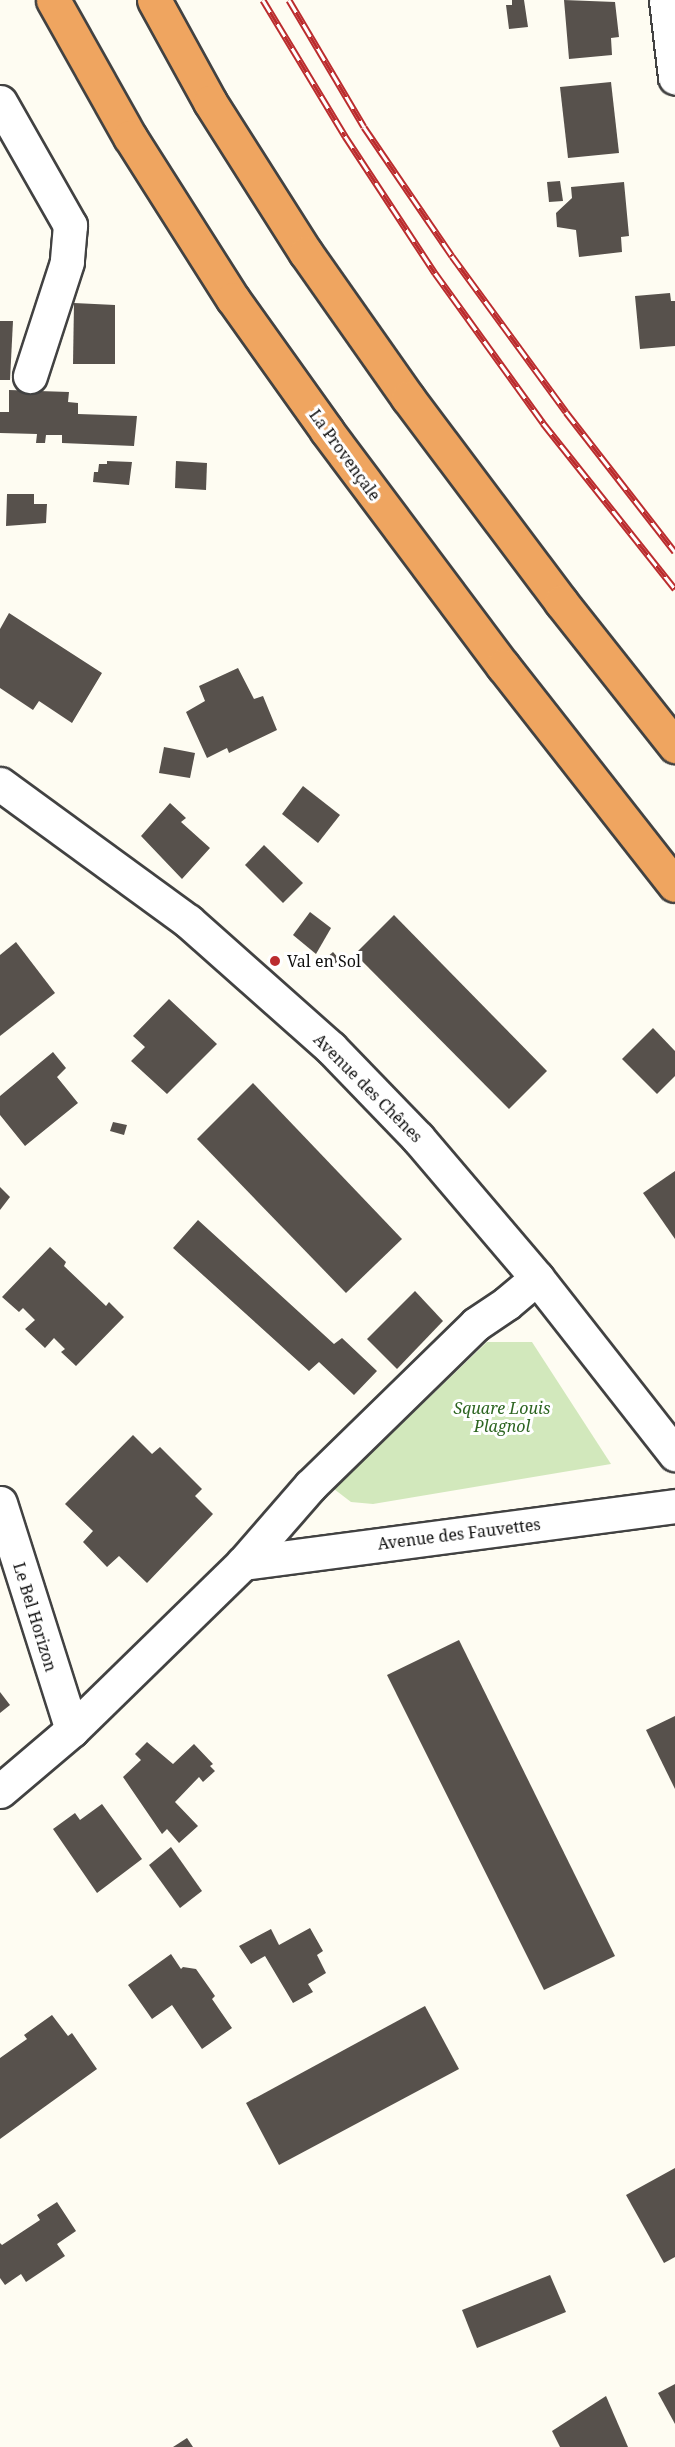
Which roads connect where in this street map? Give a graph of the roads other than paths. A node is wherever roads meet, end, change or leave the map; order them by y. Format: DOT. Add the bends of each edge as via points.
graph roads {
  1 [pos="53,0"];
  2 [pos="154,0"];
  3 [pos="666,0"];
  4 [pos="675,77"];
  5 [pos="0,102"];
  6 [pos="30,376"];
  7 [pos="675,746"];
  8 [pos="0,784"];
  9 [pos="675,885"];
  10 [pos="537,1278"];
  11 [pos="675,1454"];
  12 [pos="0,1503"];
  13 [pos="675,1506"];
  14 [pos="243,1563"];
  15 [pos="72,1730"];
  16 [pos="0,1791"];
  1 -- 9 [label="highway, La Provençale" via="130,137 233,299 496,657"];
  2 -- 7 [label="highway" via="210,102 306,253 429,426"];
  3 -- 4 [label="street"];
  5 -- 6 [label="street" via="70,225 67,262"];
  8 -- 10 [label="street, Avenue des Chênes" via="188,921 331,1048 417,1138"];
  10 -- 11 [label="street, Avenue des Chênes"];
  10 -- 14 [label="street" via="476,1324 310,1486"];
  12 -- 15 [label="street, Le Bel Horizon"];
  13 -- 14 [label="street, Avenue des Fauvettes"];
  14 -- 15 [label="street"];
  15 -- 16 [label="street"];
}
